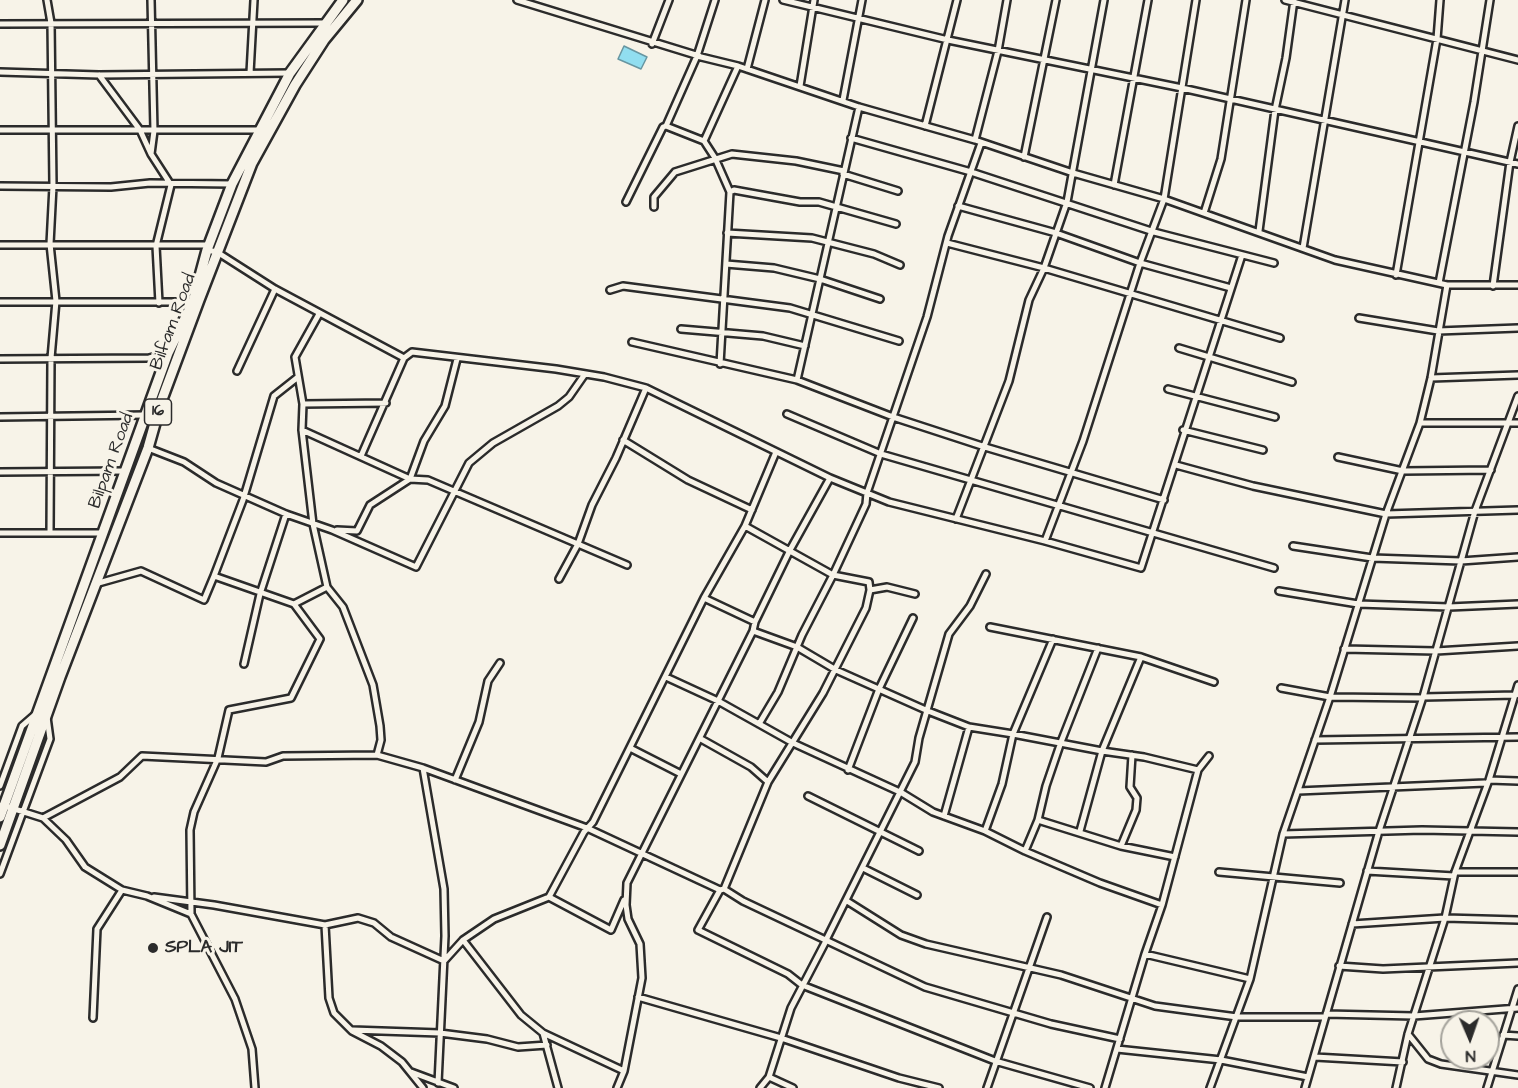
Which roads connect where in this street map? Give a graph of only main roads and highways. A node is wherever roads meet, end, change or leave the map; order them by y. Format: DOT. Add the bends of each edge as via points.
graph roads {
  1 [pos="343,0"];
  2 [pos="357,0"];
  3 [pos="196,301"];
  4 [pos="42,714"];
  5 [pos="10,808"];
  6 [pos="0,817"];
  7 [pos="0,845"];
  1 -- 3 [label="main road, Bilpam Road / 16" via="290,73 258,130 207,248"];
  2 -- 3 [label="main road, Bilfam Road / 16" via="324,40 264,139"];
  3 -- 4 [label="main road, Bilfam Road / 16" via="148,448"];
  3 -- 4 [label="main road, Bilpam Road / 16" via="168,353"];
  4 -- 5 [label="main road, Bilpam Road / 16"];
  5 -- 6 [label="main road, Bilpam Road / 16"];
  5 -- 7 [label="main road, 16"];
}
